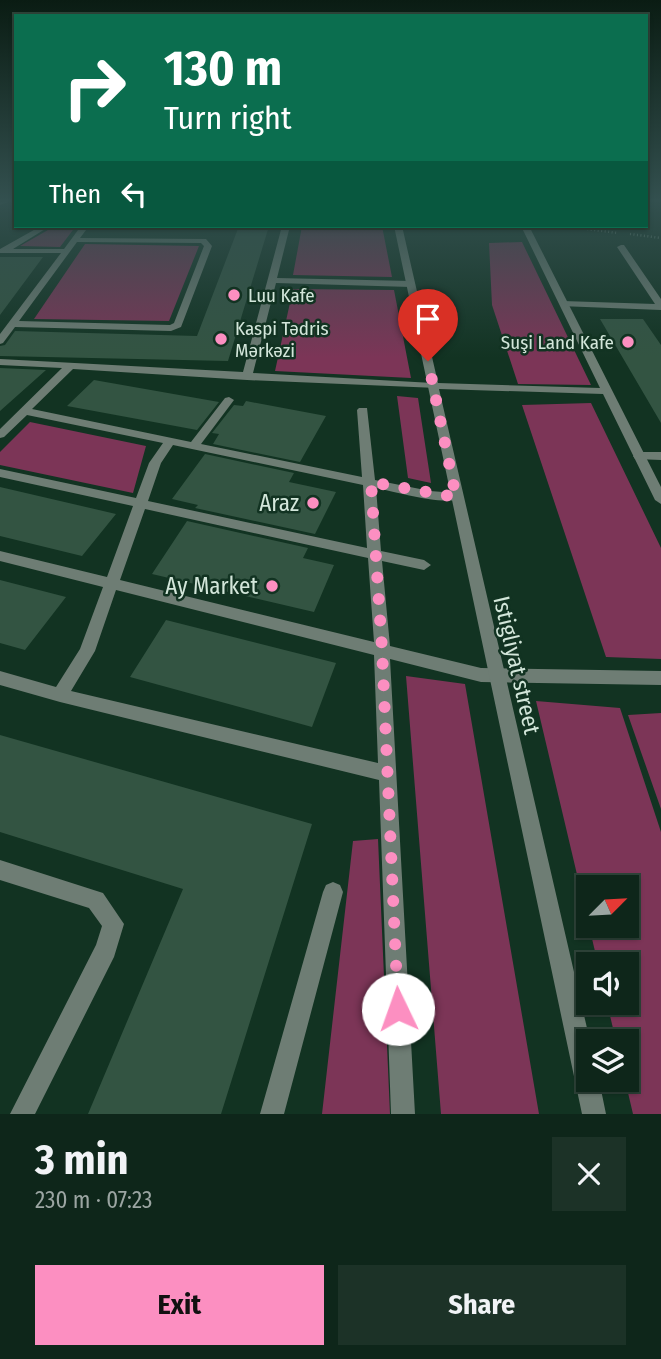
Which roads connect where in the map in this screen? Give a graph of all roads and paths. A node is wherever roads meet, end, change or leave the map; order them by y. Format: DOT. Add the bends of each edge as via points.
graph roads {
  1 [pos="64,254"];
  2 [pos="205,254"];
  3 [pos="279,254"];
  4 [pos="404,254"];
  5 [pos="539,254"];
  6 [pos="626,254"];
  7 [pos="272,281"];
  8 [pos="411,284"];
  9 [pos="563,304"];
  10 [pos="661,307"];
  11 [pos="12,324"];
  12 [pos="0,341"];
  13 [pos="0,362"];
  14 [pos="69,367"];
  15 [pos="247,377"];
  16 [pos="433,386"];
  17 [pos="608,391"];
  18 [pos="229,400"];
  19 [pos="363,410"];
  20 [pos="25,411"];
  21 [pos="0,435"];
  22 [pos="171,440"];
  23 [pos="195,444"];
  24 [pos="639,456"];
  25 [pos="661,456"];
  26 [pos="0,473"];
  27 [pos="371,482"];
  28 [pos="456,497"];
  29 [pos="661,500"];
  30 [pos="142,502"];
  31 [pos="374,553"];
  32 [pos="0,556"];
  33 [pos="424,565"];
  34 [pos="111,582"];
  35 [pos="382,649"];
  36 [pos="496,676"];
  37 [pos="0,678"];
  38 [pos="661,678"];
  39 [pos="60,695"];
  40 [pos="385,773"];
  41 [pos="0,870"];
  42 [pos="333,892"];
  43 [pos="22,1114"];
  44 [pos="272,1114"];
  45 [pos="403,1114"];
  46 [pos="594,1114"];
  1 -- 11 [label="street"];
  2 -- 11 [label="street" via="178,325"];
  3 -- 7 [label="street"];
  4 -- 8 [label="street, Istigliyat street"];
  5 -- 9 [label="street"];
  6 -- 10 [label="street"];
  7 -- 8 [label="street"];
  7 -- 15 [label="street"];
  8 -- 16 [label="street, Istigliyat street"];
  9 -- 10 [label="street"];
  9 -- 17 [label="street"];
  11 -- 12 [label="street"];
  13 -- 14 [label="street"];
  14 -- 15 [label="street"];
  14 -- 20 [label="street"];
  15 -- 16 [label="street"];
  16 -- 17 [label="street"];
  16 -- 28 [label="street, Istigliyat street"];
  17 -- 24 [label="street"];
  18 -- 23 [label="street"];
  19 -- 27 [label="street"];
  20 -- 21 [label="street"];
  20 -- 22 [label="street"];
  22 -- 23 [label="street"];
  22 -- 30 [label="street" via="155,463"];
  23 -- 27 [label="street"];
  24 -- 25 [label="street"];
  24 -- 29 [label="street"];
  26 -- 30 [label="street"];
  27 -- 28 [label="street"];
  27 -- 31 [label="street"];
  28 -- 36 [label="street, Istigliyat street"];
  30 -- 31 [label="street"];
  30 -- 34 [label="street"];
  31 -- 33 [label="street"];
  31 -- 35 [label="street"];
  32 -- 34 [label="street"];
  34 -- 35 [label="street"];
  34 -- 39 [label="street" via="87,651"];
  35 -- 36 [label="street" via="459,671"];
  35 -- 40 [label="street"];
  36 -- 38 [label="street"];
  36 -- 46 [label="street, Istigliyat street"];
  37 -- 39 [label="street"];
  39 -- 40 [label="street"];
  40 -- 45 [label="street"];
  41 -- 43 [label="street" via="96,900 113,924 106,949"];
  42 -- 44 [label="street"];
}
